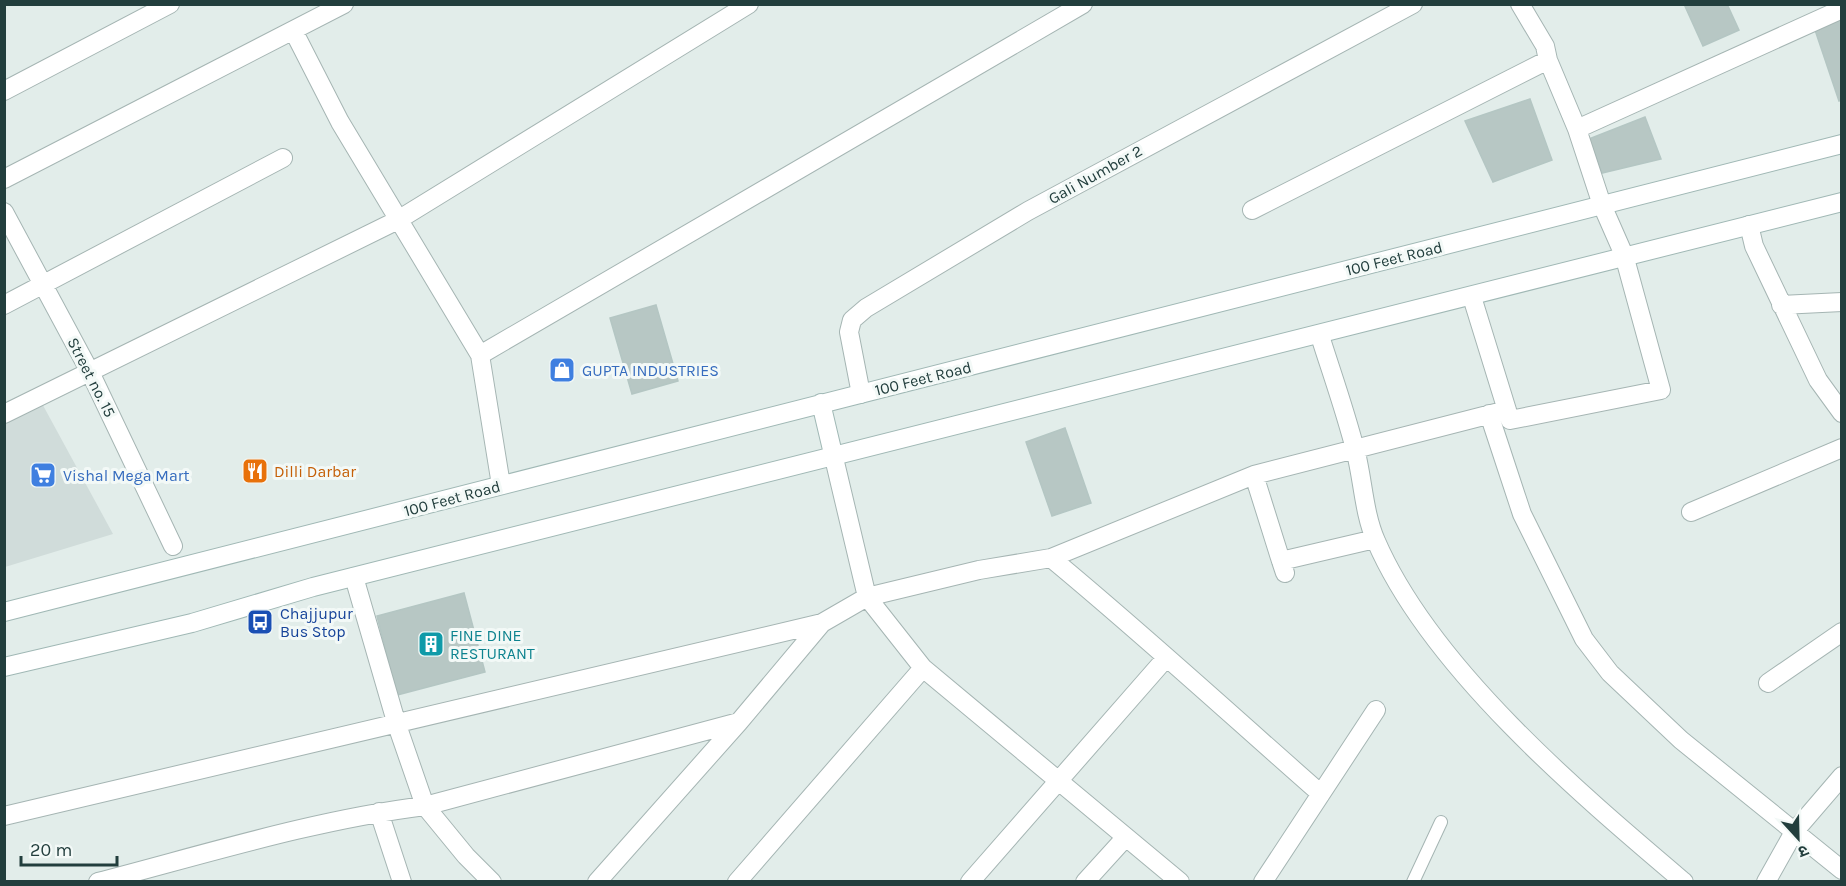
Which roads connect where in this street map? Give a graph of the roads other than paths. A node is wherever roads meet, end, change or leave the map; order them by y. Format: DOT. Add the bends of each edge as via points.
graph roads {
  1 [pos="170,4"];
  2 [pos="344,4"];
  3 [pos="1083,4"];
  4 [pos="1413,4"];
  5 [pos="1524,6"];
  6 [pos="740,7"];
  7 [pos="1842,9"];
  8 [pos="294,32"];
  9 [pos="1548,60"];
  10 [pos="4,91"];
  11 [pos="1577,129"];
  12 [pos="1842,144"];
  13 [pos="283,158"];
  14 [pos="4,179"];
  15 [pos="1842,202"];
  16 [pos="1602,205"];
  17 [pos="1252,210"];
  18 [pos="4,212"];
  19 [pos="398,220"];
  20 [pos="1749,225"];
  21 [pos="1624,255"];
  22 [pos="43,285"];
  23 [pos="1472,297"];
  24 [pos="1842,302"];
  25 [pos="4,305"];
  26 [pos="1781,305"];
  27 [pos="1320,336"];
  28 [pos="480,355"];
  29 [pos="90,372"];
  30 [pos="861,394"];
  31 [pos="821,403"];
  32 [pos="1498,412"];
  33 [pos="4,414"];
  34 [pos="1842,414"];
  35 [pos="1842,448"];
  36 [pos="1355,450"];
  37 [pos="834,458"];
  38 [pos="1254,475"];
  39 [pos="501,485"];
  40 [pos="1691,512"];
  41 [pos="1375,539"];
  42 [pos="173,546"];
  43 [pos="1051,558"];
  44 [pos="354,577"];
  45 [pos="867,597"];
  46 [pos="4,612"];
  47 [pos="822,623"];
  48 [pos="1842,632"];
  49 [pos="1166,658"];
  50 [pos="4,667"];
  51 [pos="923,668"];
  52 [pos="1768,683"];
  53 [pos="1376,710"];
  54 [pos="739,722"];
  55 [pos="397,725"];
  56 [pos="1842,776"];
  57 [pos="1058,781"];
  58 [pos="1321,794"];
  59 [pos="425,807"];
  60 [pos="379,812"];
  61 [pos="4,816"];
  62 [pos="1441,822"];
  63 [pos="1794,832"];
  64 [pos="1125,838"];
  65 [pos="1842,870"];
  66 [pos="98,882"];
  67 [pos="402,882"];
  68 [pos="492,882"];
  69 [pos="597,882"];
  70 [pos="737,882"];
  71 [pos="970,882"];
  72 [pos="1085,882"];
  73 [pos="1180,882"];
  74 [pos="1263,882"];
  75 [pos="1413,882"];
  76 [pos="1684,882"];
  77 [pos="1766,882"];
  1 -- 10 [label="street"];
  2 -- 8 [label="street"];
  3 -- 28 [label="street"];
  4 -- 30 [label="street, Gali Number 2" via="1028,211 866,308 852,320 849,332"];
  5 -- 9 [label="street"];
  6 -- 19 [label="street"];
  7 -- 11 [label="street"];
  8 -- 14 [label="street"];
  8 -- 19 [label="street" via="340,122"];
  9 -- 11 [label="street"];
  9 -- 17 [label="street"];
  11 -- 16 [label="street"];
  12 -- 16 [label="street, 100 Feet Road"];
  13 -- 22 [label="street"];
  15 -- 20 [label="street"];
  16 -- 21 [label="street"];
  16 -- 30 [label="street, 100 Feet Road"];
  18 -- 22 [label="street, Street no. 15"];
  19 -- 28 [label="street"];
  19 -- 29 [label="street"];
  20 -- 21 [label="street"];
  20 -- 26 [label="street" via="1754,246"];
  21 -- 23 [label="street"];
  21 -- 32 [label="street" via="1661,390 1510,420"];
  22 -- 25 [label="street"];
  22 -- 29 [label="street, Street no. 15"];
  23 -- 27 [label="street"];
  23 -- 32 [label="street"];
  24 -- 26 [label="street"];
  26 -- 34 [label="street" via="1818,380"];
  27 -- 36 [label="street"];
  27 -- 37 [label="street"];
  28 -- 39 [label="street"];
  29 -- 33 [label="street"];
  29 -- 42 [label="street, Street no. 15"];
  30 -- 31 [label="street, 100 Feet Road"];
  31 -- 37 [label="street"];
  31 -- 39 [label="street, 100 Feet Road"];
  32 -- 36 [label="street"];
  32 -- 63 [label="street" via="1522,514 1584,639 1610,673 1681,740"];
  35 -- 40 [label="street"];
  36 -- 38 [label="street"];
  36 -- 41 [label="street"];
  37 -- 44 [label="street"];
  37 -- 45 [label="street"];
  38 -- 41 [label="street" via="1283,567"];
  38 -- 43 [label="street"];
  39 -- 46 [label="street, 100 Feet Road"];
  41 -- 76 [label="street" via="1400,589 1478,689 1608,818"];
  43 -- 45 [label="street" via="979,570"];
  43 -- 49 [label="street" via="1140,631"];
  44 -- 50 [label="street" via="192,623"];
  44 -- 55 [label="street"];
  45 -- 47 [label="street"];
  45 -- 51 [label="street"];
  47 -- 54 [label="street"];
  47 -- 55 [label="street"];
  48 -- 52 [label="street"];
  49 -- 57 [label="street"];
  49 -- 58 [label="street"];
  51 -- 57 [label="street"];
  51 -- 70 [label="street"];
  53 -- 58 [label="street"];
  54 -- 59 [label="street"];
  54 -- 69 [label="street"];
  55 -- 59 [label="street"];
  55 -- 61 [label="street"];
  56 -- 63 [label="street"];
  57 -- 64 [label="street"];
  57 -- 71 [label="street"];
  58 -- 74 [label="street"];
  59 -- 60 [label="street"];
  59 -- 68 [label="street"];
  60 -- 66 [label="street"];
  60 -- 67 [label="street"];
  62 -- 75 [label="lane"];
  63 -- 65 [label="street"];
  63 -- 77 [label="street"];
  64 -- 72 [label="street"];
  64 -- 73 [label="street"];
}
